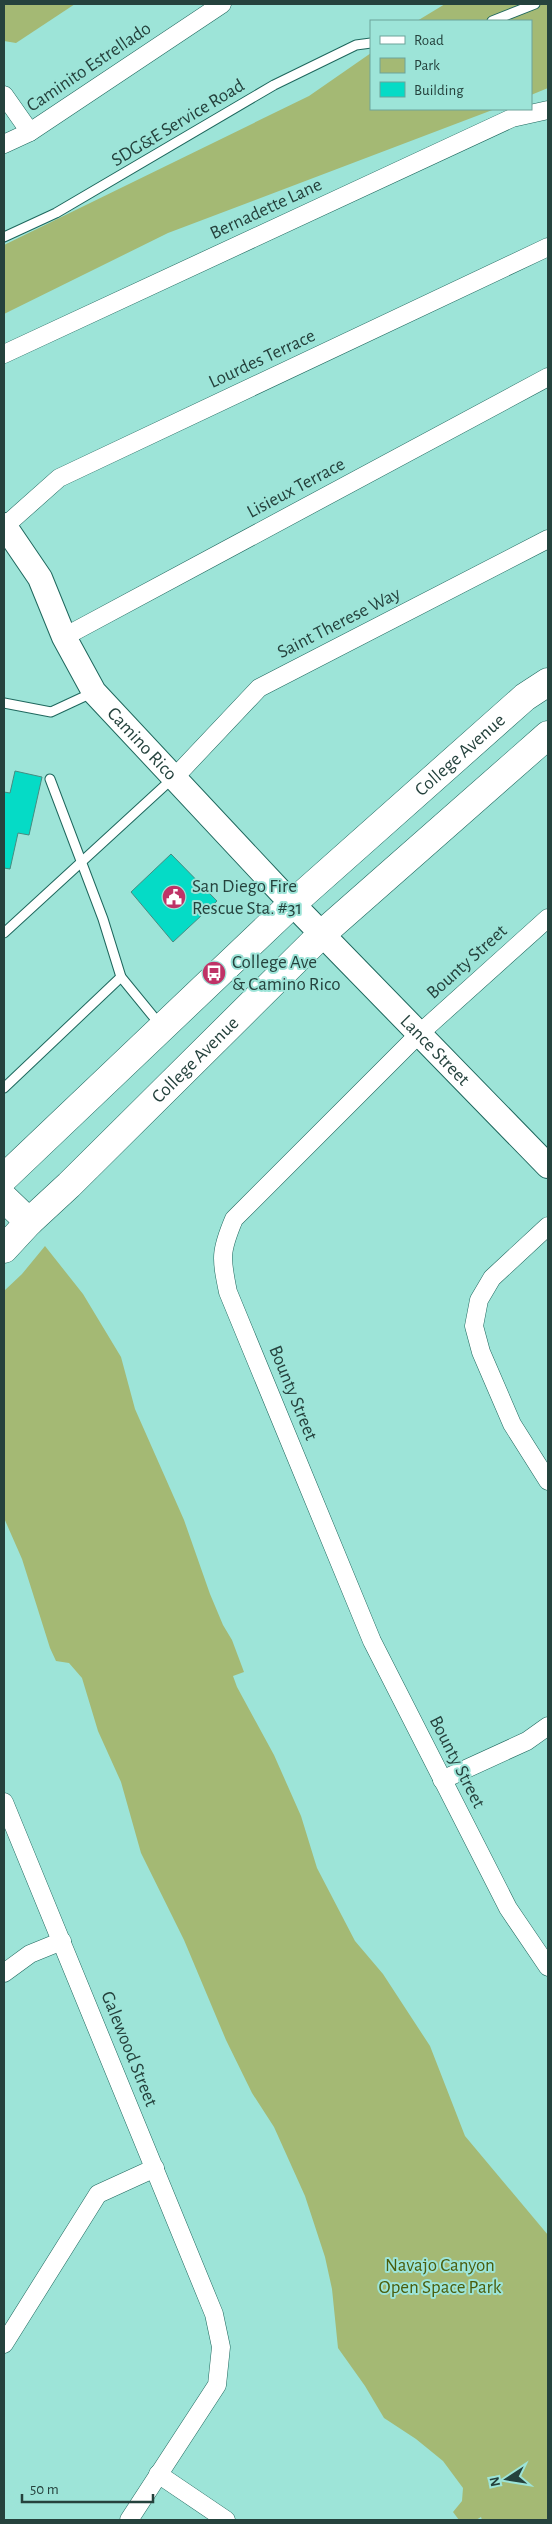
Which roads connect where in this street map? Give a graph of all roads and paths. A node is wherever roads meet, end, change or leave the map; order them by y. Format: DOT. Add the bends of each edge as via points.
graph roads {
  1 [pos="222,4"];
  2 [pos="535,4"];
  3 [pos="495,20"];
  4 [pos="370,43"];
  5 [pos="4,95"];
  6 [pos="548,110"];
  7 [pos="30,132"];
  8 [pos="4,144"];
  9 [pos="4,237"];
  10 [pos="548,247"];
  11 [pos="4,354"];
  12 [pos="548,377"];
  13 [pos="4,526"];
  14 [pos="548,539"];
  15 [pos="64,637"];
  16 [pos="548,682"];
  17 [pos="94,692"];
  18 [pos="4,703"];
  19 [pos="548,735"];
  20 [pos="174,778"];
  21 [pos="50,779"];
  22 [pos="81,863"];
  23 [pos="292,904"];
  24 [pos="548,918"];
  25 [pos="4,933"];
  26 [pos="322,933"];
  27 [pos="121,977"];
  28 [pos="162,1028"];
  29 [pos="419,1034"];
  30 [pos="4,1088"];
  31 [pos="548,1166"];
  32 [pos="4,1178"];
  33 [pos="4,1198"];
  34 [pos="29,1222"];
  35 [pos="548,1226"];
  36 [pos="4,1250"];
  37 [pos="548,1481"];
  38 [pos="548,1726"];
  39 [pos="442,1780"];
  40 [pos="4,1802"];
  41 [pos="62,1942"];
  42 [pos="548,1967"];
  43 [pos="4,1973"];
  44 [pos="155,2168"];
  45 [pos="4,2344"];
  46 [pos="158,2474"];
  47 [pos="129,2520"];
  48 [pos="226,2520"];
  1 -- 7 [label="street, Caminito Estrellado"];
  2 -- 3 [label="lane"];
  4 -- 9 [label="lane, SDG&E Service Road" via="356,45 274,85 56,213"];
  5 -- 7 [label="street"];
  6 -- 11 [label="street, Bernadette Lane" via="512,118"];
  7 -- 8 [label="street, Caminito Estrellado"];
  10 -- 13 [label="street, Lourdes Terrace" via="59,478"];
  12 -- 15 [label="street, Lisieux Terrace"];
  13 -- 15 [label="street, Camino Rico" via="40,578"];
  14 -- 20 [label="street, Saint Therese Way" via="259,688"];
  15 -- 17 [label="street, Camino Rico"];
  16 -- 23 [label="main road, College Avenue" via="525,697"];
  17 -- 18 [label="lane" via="51,712"];
  17 -- 20 [label="street, Camino Rico"];
  19 -- 26 [label="main road, College Avenue"];
  20 -- 22 [label="lane"];
  20 -- 23 [label="street, Camino Rico"];
  21 -- 22 [label="lane"];
  22 -- 25 [label="lane"];
  22 -- 27 [label="lane"];
  23 -- 26 [label="street, Camino Rico"];
  23 -- 28 [label="main road, College Avenue"];
  24 -- 29 [label="street, Bounty Street"];
  26 -- 29 [label="street, Lance Street"];
  26 -- 34 [label="main road, College Avenue"];
  27 -- 28 [label="lane"];
  27 -- 30 [label="lane"];
  28 -- 32 [label="main road, College Avenue"];
  29 -- 31 [label="street, Lance Street"];
  29 -- 39 [label="street, Bounty Street" via="234,1219 223,1245 222,1260 228,1292 372,1640"];
  33 -- 34 [label="main road"];
  34 -- 36 [label="main road, College Avenue"];
  35 -- 37 [label="street" via="492,1278 479,1300 474,1326 480,1352 512,1424"];
  38 -- 39 [label="street" via="527,1741"];
  39 -- 42 [label="street, Bounty Street" via="508,1908"];
  40 -- 41 [label="street, Galewood Street"];
  41 -- 43 [label="street" via="30,1954"];
  41 -- 44 [label="street, Galewood Street"];
  44 -- 45 [label="street" via="98,2194"];
  44 -- 46 [label="street, Galewood Street" via="214,2314 221,2347 217,2384"];
  46 -- 47 [label="street, Galewood Street"];
  46 -- 48 [label="street"];
}
